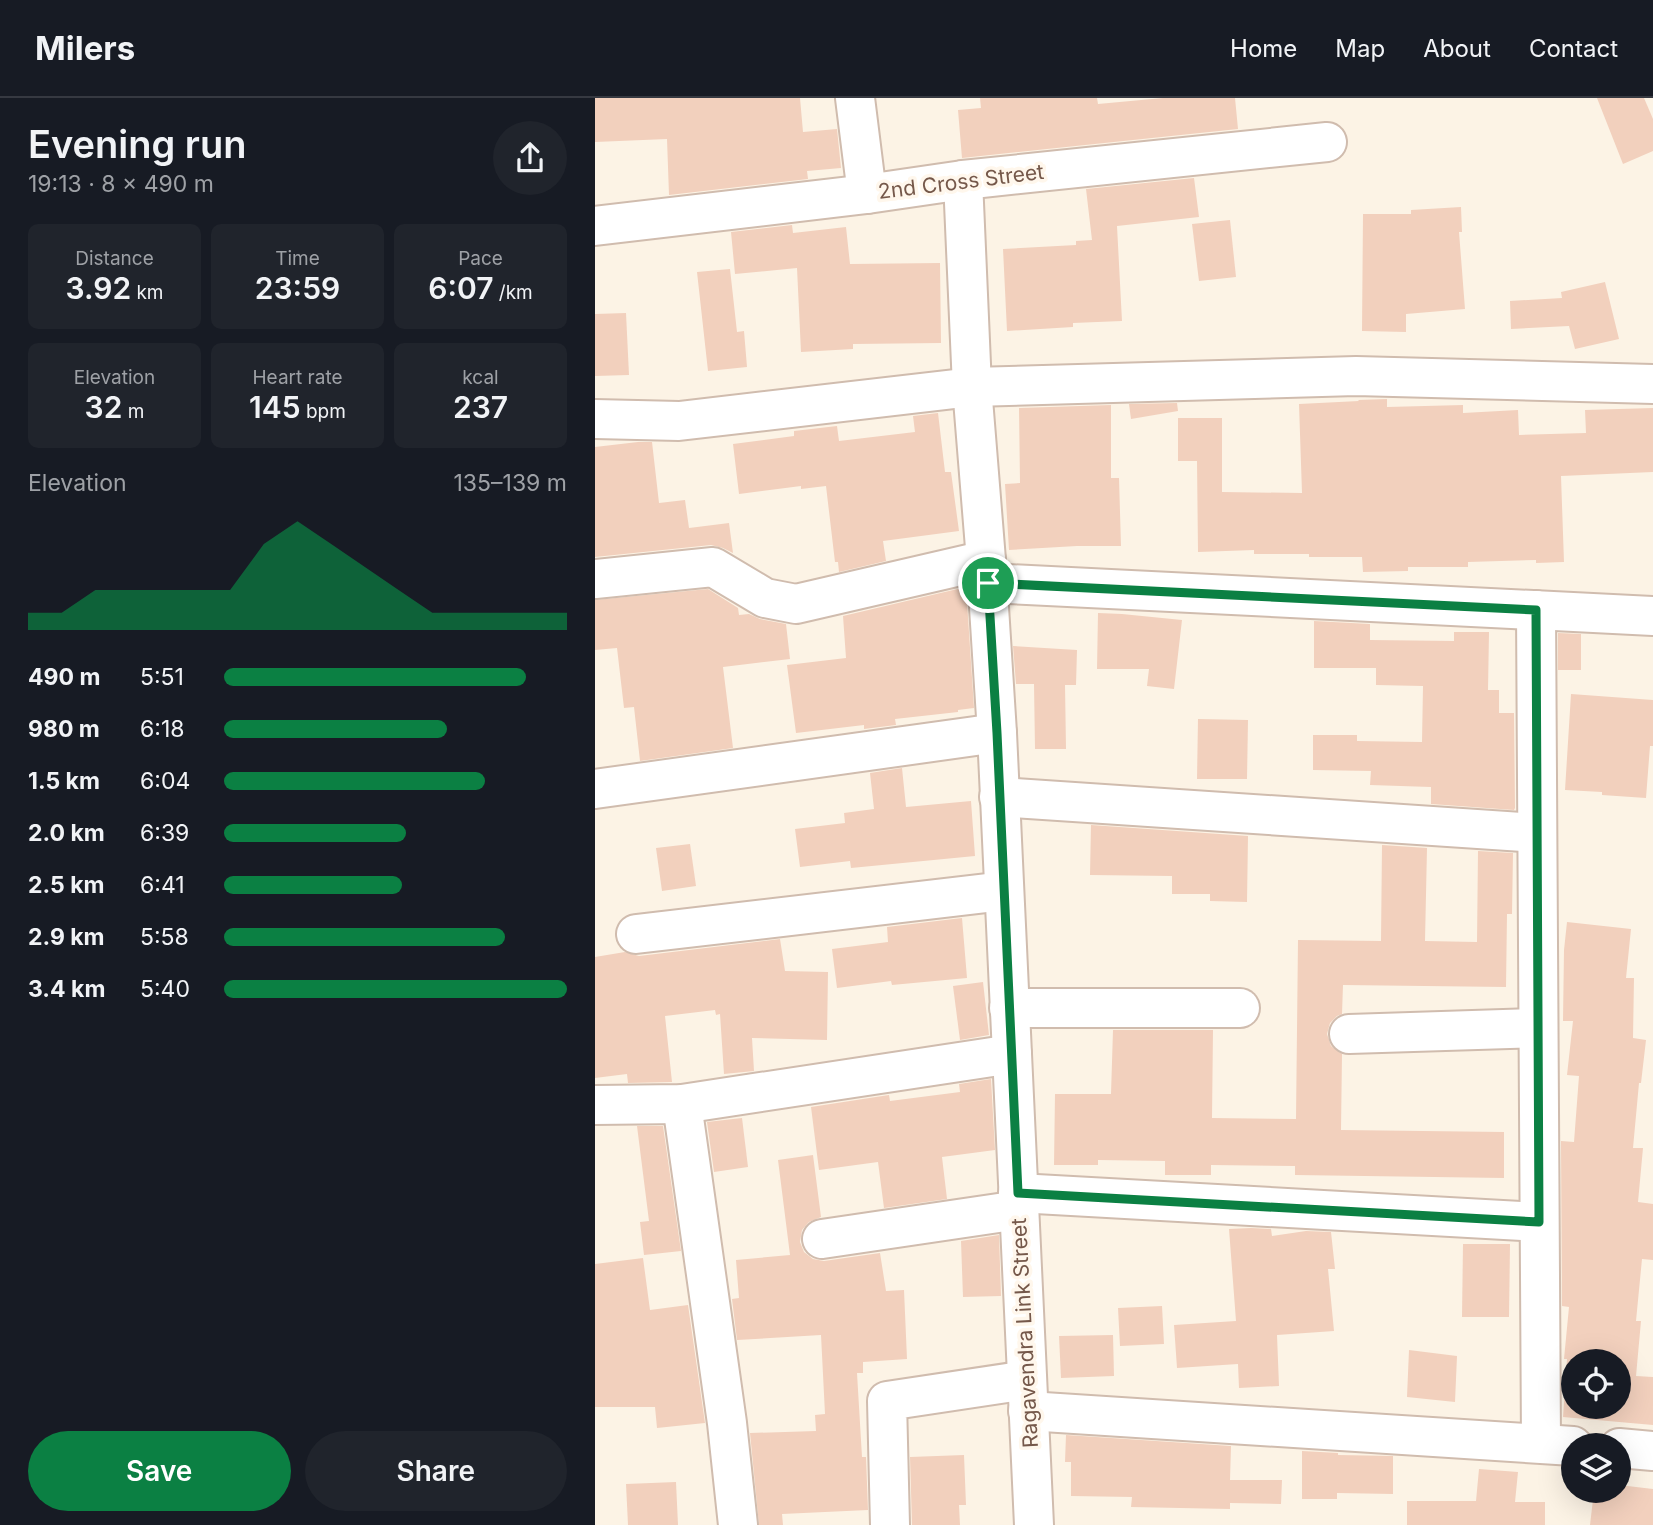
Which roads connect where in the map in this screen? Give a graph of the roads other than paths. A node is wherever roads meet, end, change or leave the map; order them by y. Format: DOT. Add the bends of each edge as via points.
graph roads {
  1 [pos="855,98"];
  2 [pos="1327,142"];
  3 [pos="963,180"];
  4 [pos="867,194"];
  5 [pos="595,226"];
  6 [pos="1653,384"];
  7 [pos="972,387"];
  8 [pos="595,419"];
  9 [pos="987,572"];
  10 [pos="595,579"];
  11 [pos="1536,610"];
  12 [pos="1653,616"];
  13 [pos="997,733"];
  14 [pos="595,789"];
  15 [pos="999,797"];
  16 [pos="1537,833"];
  17 [pos="1004,891"];
  18 [pos="636,934"];
  19 [pos="1009,1008"];
  20 [pos="1240,1008"];
  21 [pos="1538,1028"];
  22 [pos="1349,1034"];
  23 [pos="1011,1054"];
  24 [pos="682,1104"];
  25 [pos="595,1105"];
  26 [pos="1019,1202"];
  27 [pos="1539,1222"];
  28 [pos="822,1239"];
  29 [pos="1028,1395"];
  30 [pos="1557,1444"];
  31 [pos="1631,1449"];
  32 [pos="1653,1451"];
  33 [pos="738,1525"];
  34 [pos="890,1525"];
  35 [pos="1034,1525"];
  1 -- 4 [label="street"];
  2 -- 3 [label="street, 2nd Cross Street"];
  3 -- 4 [label="street, 2nd Cross Street"];
  3 -- 7 [label="street, Ragavendra Link Street"];
  4 -- 5 [label="street, 2nd Cross Street"];
  6 -- 7 [label="street" via="1356,376"];
  7 -- 8 [label="street" via="678,421"];
  7 -- 9 [label="street, Ragavendra Link Street"];
  9 -- 10 [label="street" via="796,604 765,598 713,567"];
  9 -- 11 [label="street"];
  9 -- 13 [label="street, Ragavendra Link Street"];
  11 -- 12 [label="street"];
  11 -- 16 [label="street"];
  13 -- 14 [label="street"];
  13 -- 15 [label="street, Ragavendra Link Street"];
  15 -- 16 [label="street"];
  15 -- 17 [label="street, Ragavendra Link Street"];
  16 -- 21 [label="street"];
  17 -- 18 [label="street"];
  17 -- 19 [label="street, Ragavendra Link Street"];
  19 -- 20 [label="street"];
  19 -- 23 [label="street, Ragavendra Link Street"];
  21 -- 22 [label="street"];
  21 -- 27 [label="street"];
  23 -- 24 [label="street"];
  23 -- 26 [label="street, Ragavendra Link Street"];
  24 -- 25 [label="street"];
  24 -- 33 [label="street"];
  26 -- 27 [label="street"];
  26 -- 28 [label="street"];
  26 -- 29 [label="street, Ragavendra Link Street"];
  27 -- 30 [label="street"];
  29 -- 30 [label="street"];
  29 -- 34 [label="street" via="887,1401"];
  29 -- 35 [label="street, Ragavendra Link Street"];
  31 -- 32 [label="street"];
}
